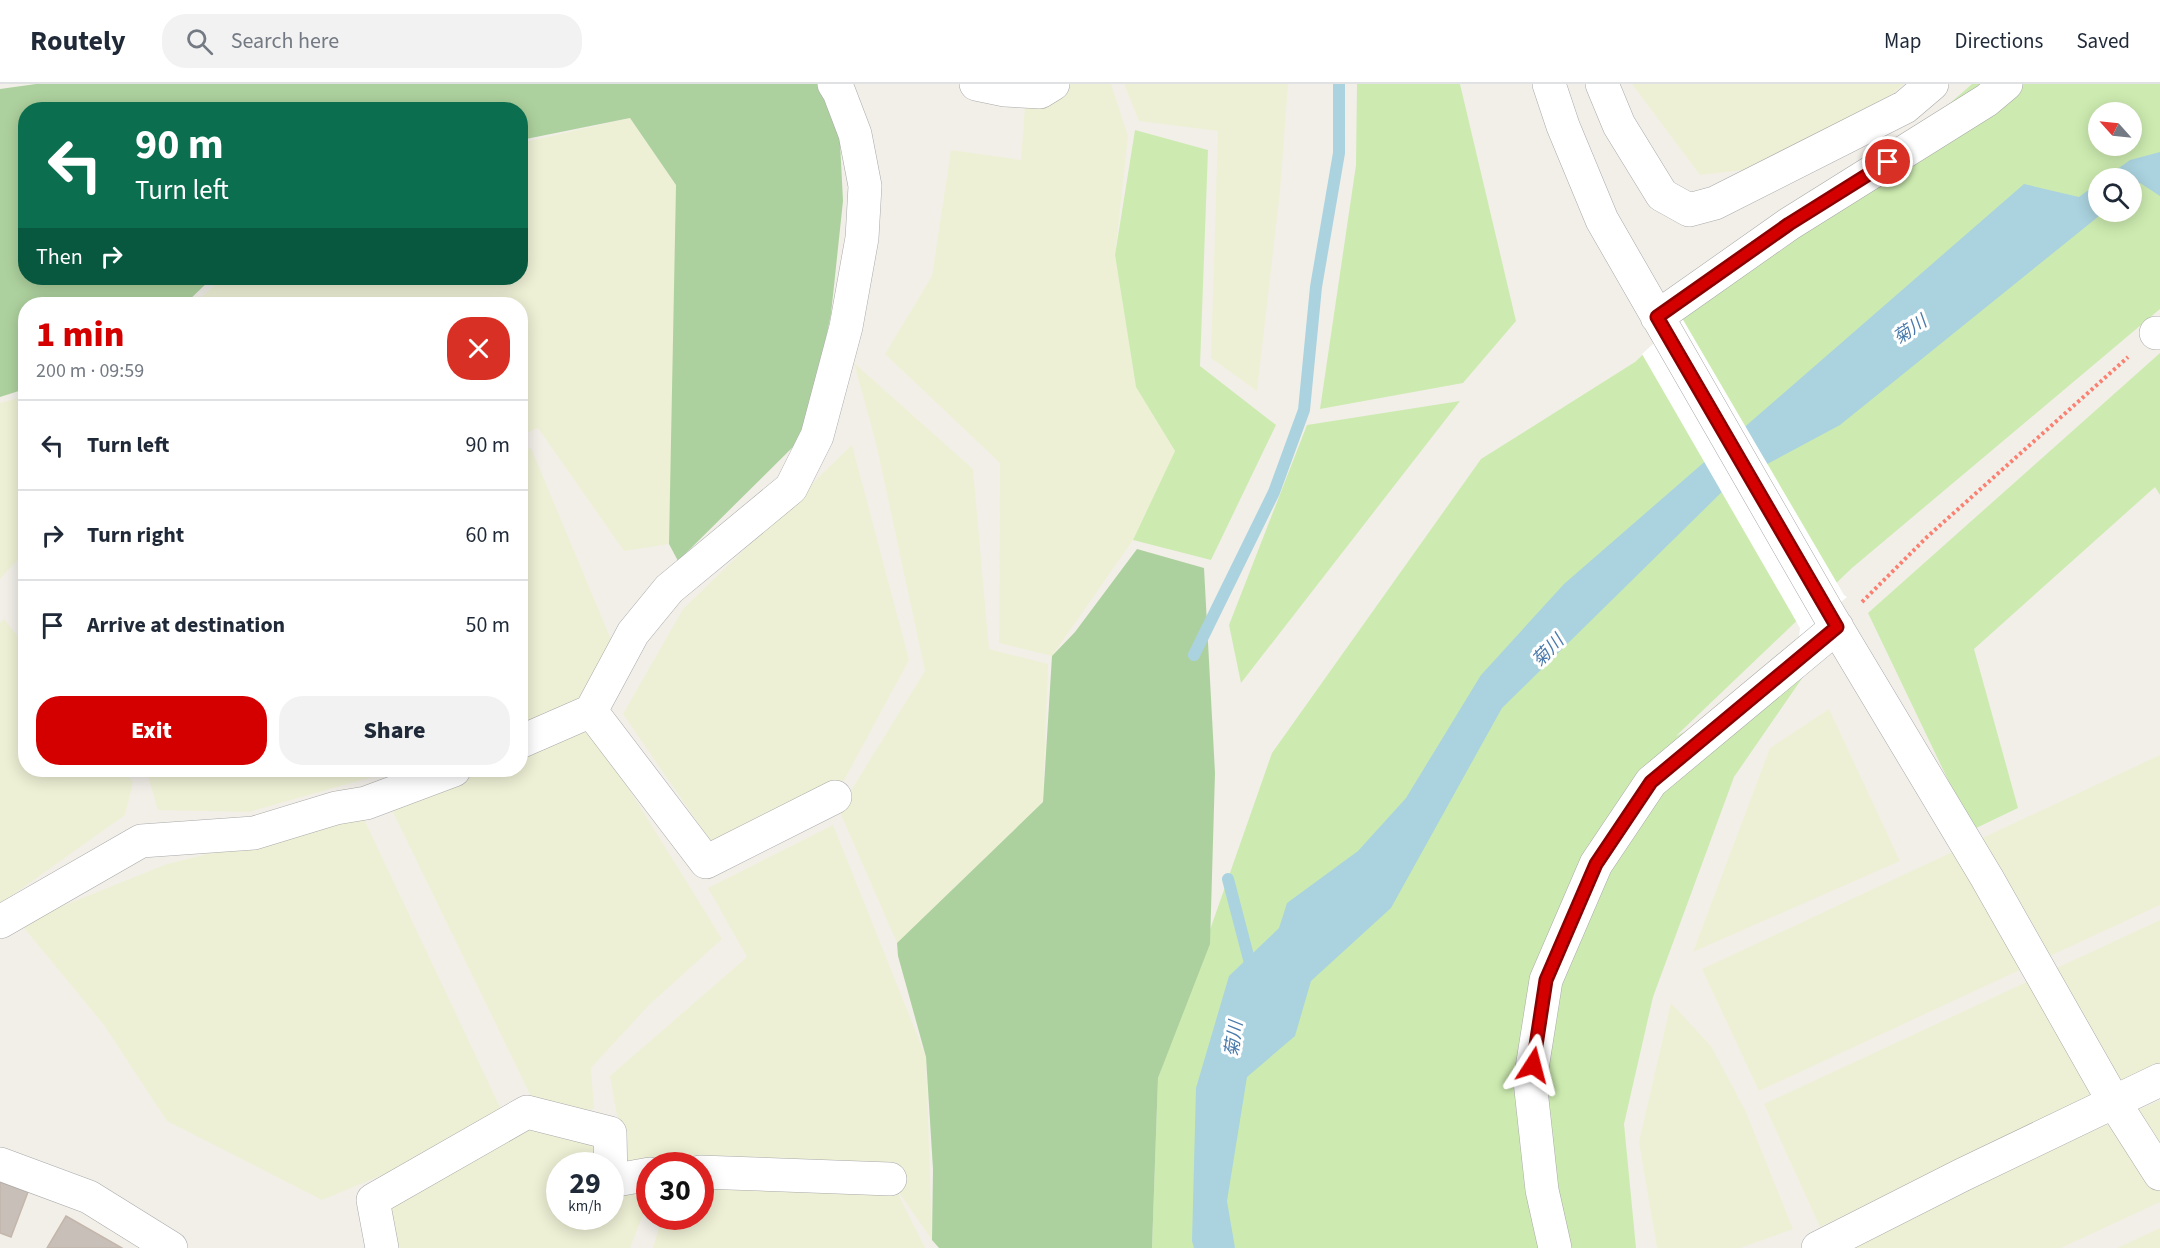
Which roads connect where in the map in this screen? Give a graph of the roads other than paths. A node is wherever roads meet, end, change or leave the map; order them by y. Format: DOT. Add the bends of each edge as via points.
graph roads {
  1 [pos="834,84"];
  2 [pos="976,84"];
  3 [pos="1053,84"];
  4 [pos="1549,84"];
  5 [pos="1602,84"];
  6 [pos="1932,84"];
  7 [pos="2006,84"];
  8 [pos="1662,325"];
  9 [pos="1833,620"];
  10 [pos="591,711"];
  11 [pos="528,739"];
  12 [pos="435,777"];
  13 [pos="835,797"];
  14 [pos="0,922"];
  15 [pos="2160,1080"];
  16 [pos="2114,1102"];
  17 [pos="0,1164"];
  18 [pos="714,1173"];
  19 [pos="2160,1174"];
  20 [pos="636,1177"];
  21 [pos="890,1179"];
  22 [pos="171,1248"];
  23 [pos="382,1248"];
  24 [pos="1555,1248"];
  25 [pos="1818,1248"];
  1 -- 10 [label="street" via="855,134 865,186 862,238 846,327 817,436 791,488 669,589 633,633"];
  2 -- 3 [label="street" via="1040,92"];
  4 -- 8 [label="street" via="1602,220"];
  5 -- 6 [label="street" via="1619,125 1662,195 1689,210 1715,203 1905,107"];
  7 -- 8 [label="street" via="1987,100 1789,224"];
  8 -- 9 [label="street"];
  9 -- 16 [label="street" via="1987,878"];
  9 -- 24 [label="street" via="1651,782 1596,864 1546,980 1530,1081 1542,1190"];
  10 -- 11 [label="street"];
  10 -- 13 [label="street" via="706,862"];
  12 -- 14 [label="street" via="366,803 254,832 141,841"];
  15 -- 16 [label="street"];
  16 -- 19 [label="street"];
  16 -- 25 [label="street"];
  17 -- 22 [label="street" via="89,1197"];
  18 -- 21 [label="street"];
  20 -- 23 [label="street" via="611,1181 610,1133 527,1112 373,1200"];
}
